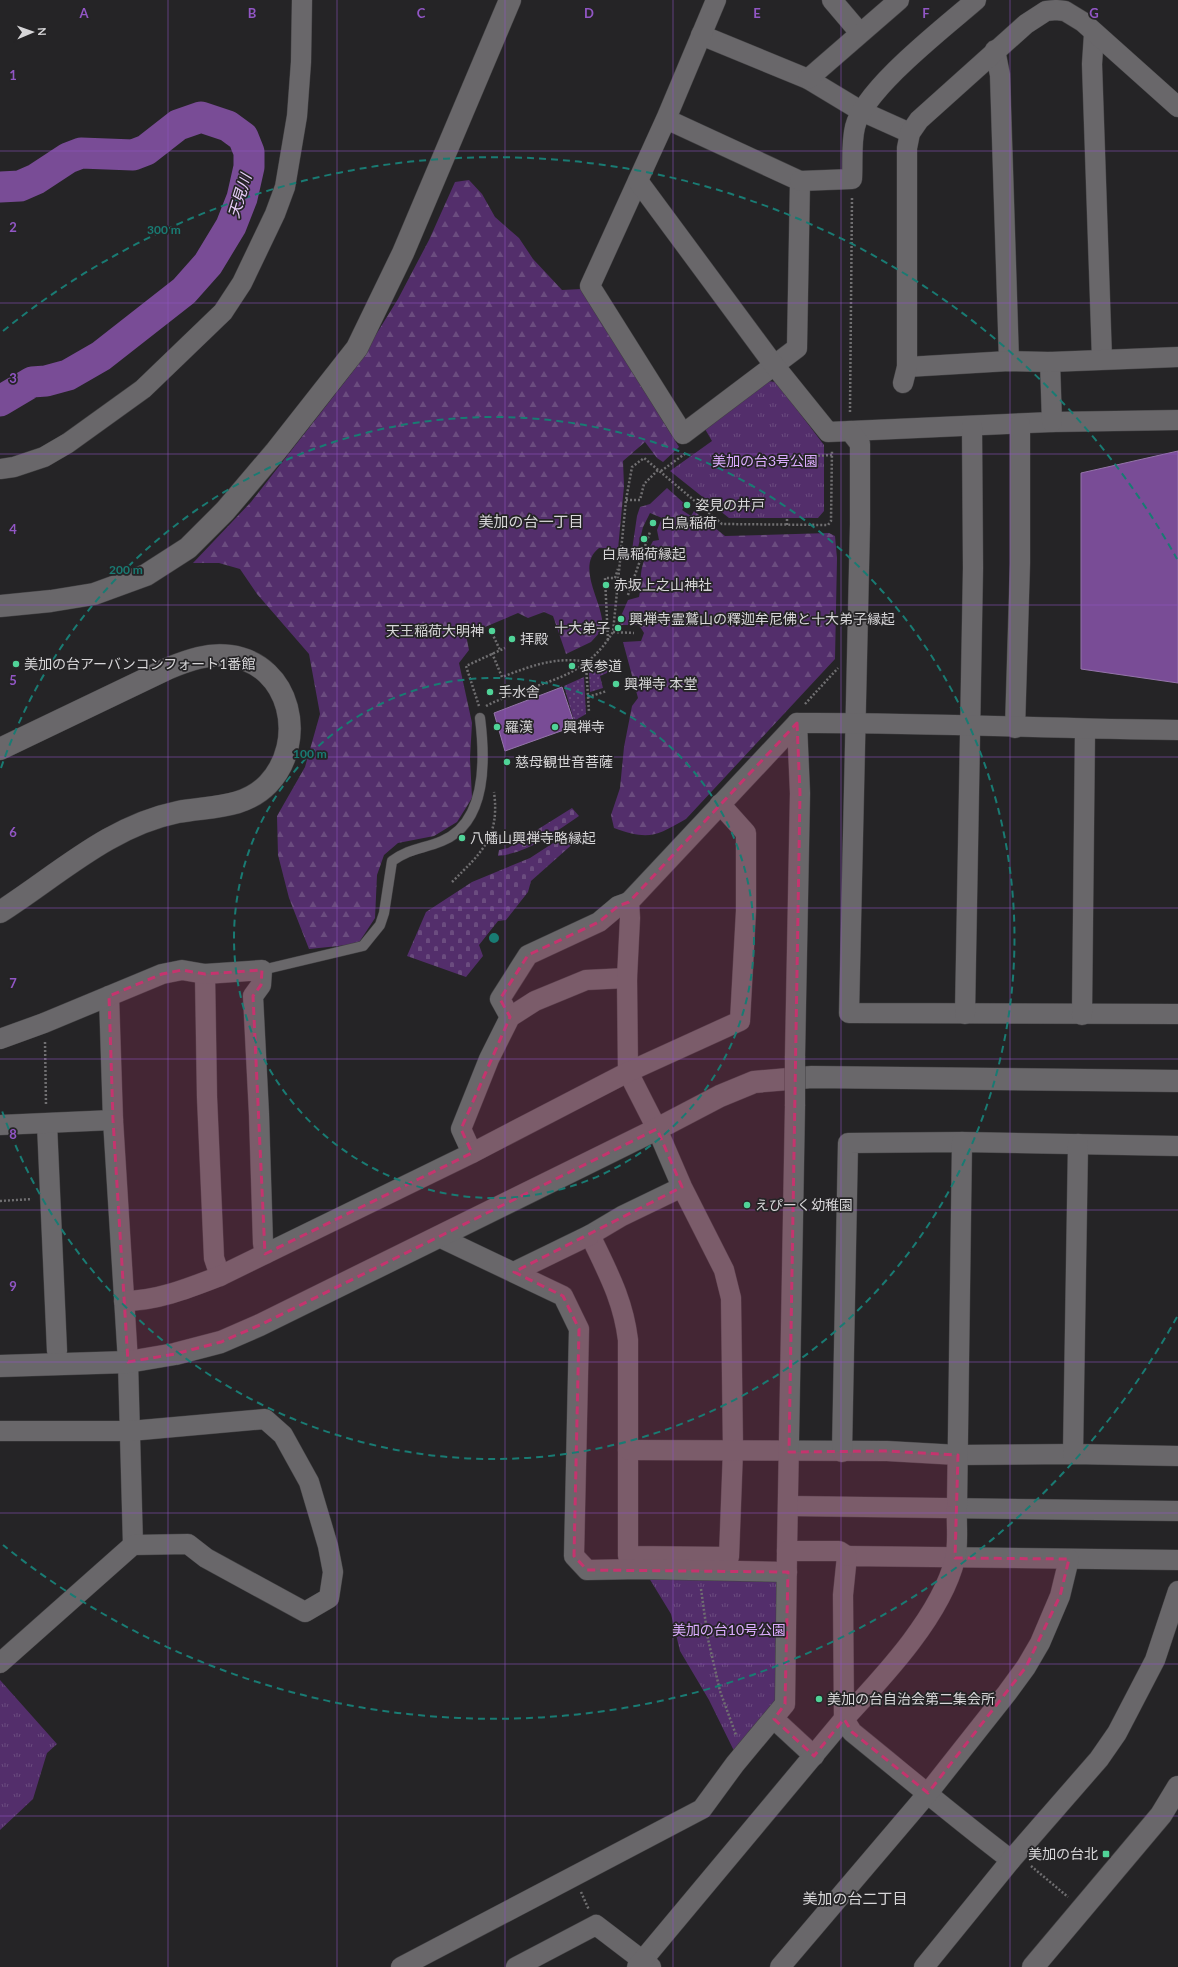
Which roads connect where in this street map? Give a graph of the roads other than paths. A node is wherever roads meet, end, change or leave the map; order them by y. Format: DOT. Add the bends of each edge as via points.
graph roads {
  1 [pos="302,0"];
  2 [pos="510,0"];
  3 [pos="716,0"];
  4 [pos="832,0"];
  5 [pos="899,0"];
  6 [pos="976,0"];
  7 [pos="860,33"];
  8 [pos="1094,34"];
  9 [pos="701,35"];
  10 [pos="995,50"];
  11 [pos="808,79"];
  12 [pos="1178,107"];
  13 [pos="861,111"];
  14 [pos="666,119"];
  15 [pos="910,133"];
  16 [pos="638,181"];
  17 [pos="800,181"];
  18 [pos="1178,357"];
  19 [pos="1102,359"];
  20 [pos="1009,361"];
  21 [pos="1050,362"];
  22 [pos="774,365"];
  23 [pos="1178,420"];
  24 [pos="1052,422"];
  25 [pos="1020,424"];
  26 [pos="972,426"];
  27 [pos="850,431"];
  28 [pos="0,469"];
  29 [pos="0,606"];
  30 [pos="480,718"];
  31 [pos="857,722"];
  32 [pos="797,723"];
  33 [pos="970,727"];
  34 [pos="1015,728"];
  35 [pos="1085,730"];
  36 [pos="1178,730"];
  37 [pos="0,749"];
  38 [pos="720,804"];
  39 [pos="629,902"];
  40 [pos="0,912"];
  41 [pos="262,970"];
  42 [pos="205,974"];
  43 [pos="627,978"];
  44 [pos="109,996"];
  45 [pos="965,1014"];
  46 [pos="1178,1014"];
  47 [pos="1082,1015"];
  48 [pos="510,1018"];
  49 [pos="0,1039"];
  50 [pos="628,1072"];
  51 [pos="1178,1081"];
  52 [pos="113,1120"];
  53 [pos="47,1124"];
  54 [pos="0,1125"];
  55 [pos="657,1129"];
  56 [pos="962,1142"];
  57 [pos="1078,1144"];
  58 [pos="1178,1146"];
  59 [pos="472,1153"];
  60 [pos="682,1187"];
  61 [pos="590,1235"];
  62 [pos="439,1236"];
  63 [pos="265,1254"];
  64 [pos="514,1272"];
  65 [pos="220,1276"];
  66 [pos="124,1301"];
  67 [pos="57,1351"];
  68 [pos="128,1362"];
  69 [pos="0,1366"];
  70 [pos="0,1431"];
  71 [pos="130,1431"];
  72 [pos="628,1450"];
  73 [pos="733,1450"];
  74 [pos="789,1452"];
  75 [pos="842,1452"];
  76 [pos="1073,1454"];
  77 [pos="958,1455"];
  78 [pos="1178,1456"];
  79 [pos="789,1506"];
  80 [pos="957,1507"];
  81 [pos="1178,1511"];
  82 [pos="133,1545"];
  83 [pos="787,1551"];
  84 [pos="847,1556"];
  85 [pos="955,1558"];
  86 [pos="1069,1559"];
  87 [pos="1178,1560"];
  88 [pos="788,1572"];
  89 [pos="1178,1591"];
  90 [pos="0,1664"];
  91 [pos="774,1719"];
  92 [pos="844,1720"];
  93 [pos="814,1756"];
  94 [pos="1178,1787"];
  95 [pos="928,1792"];
  96 [pos="1012,1860"];
  97 [pos="644,1965"];
  98 [pos="401,1967"];
  99 [pos="516,1967"];
  100 [pos="780,1967"];
  101 [pos="924,1967"];
  102 [pos="1033,1967"];
  1 -- 28 [label="street" via="297,116 285,187 276,214 242,283 223,312 143,389 68,443 44,457 14,468"];
  2 -- 29 [label="street" via="404,253 357,348 276,451 225,511 188,548 146,575 94,594"];
  3 -- 9 [label="street"];
  4 -- 7 [label="street"];
  5 -- 7 [label="street"];
  6 -- 13 [label="street" via="882,84"];
  7 -- 11 [label="street"];
  8 -- 10 [label="street" via="1083,22 1065,11 1056,10 1046,12 1026,24"];
  8 -- 12 [label="street"];
  8 -- 19 [label="street" via="1092,64"];
  9 -- 11 [label="street"];
  9 -- 14 [label="street"];
  10 -- 15 [label="street" via="920,120"];
  10 -- 20 [label="street" via="1000,75"];
  11 -- 13 [label="street"];
  13 -- 15 [label="street"];
  13 -- 17 [label="street" via="855,127 852,179"];
  14 -- 16 [label="street"];
  14 -- 17 [label="street"];
  15 -- 20 [label="street" via="907,148 905,375"];
  16 -- 22 [label="street"];
  16 -- 22 [label="street" via="590,286 683,434"];
  17 -- 22 [label="street" via="797,348"];
  18 -- 19 [label="street"];
  19 -- 21 [label="street"];
  20 -- 21 [label="street"];
  21 -- 24 [label="street"];
  22 -- 27 [label="street" via="828,432"];
  23 -- 24 [label="street"];
  24 -- 25 [label="street"];
  25 -- 26 [label="street"];
  25 -- 34 [label="street" via="1020,563"];
  26 -- 27 [label="street" via="903,422"];
  26 -- 33 [label="street"];
  27 -- 31 [label="street" via="860,444"];
  30 -- 41 [label="lane" via="483,769 475,808 462,828 444,840 405,852 392,861 380,925 363,946"];
  31 -- 32 [label="street"];
  31 -- 33 [label="street"];
  31 -- 45 [label="street" via="849,1013"];
  32 -- 38 [label="street"];
  32 -- 74 [label="street, bridge" via="800,793"];
  33 -- 34 [label="street"];
  33 -- 45 [label="street"];
  34 -- 35 [label="street"];
  35 -- 36 [label="street"];
  35 -- 47 [label="street"];
  37 -- 40 [label="street" via="182,663 209,655 231,656 251,662 261,670 282,695 291,722 287,751 282,765 257,795 233,804 177,812 156,818 115,836 84,853"];
  38 -- 39 [label="street"];
  38 -- 50 [label="street" via="746,833 746,911 740,1021"];
  39 -- 43 [label="street"];
  39 -- 48 [label="street" via="618,906 599,922 528,955 500,999"];
  41 -- 42 [label="street"];
  41 -- 63 [label="street" via="261,985 253,996"];
  42 -- 44 [label="street" via="182,970 162,974"];
  42 -- 65 [label="street" via="206,1097 214,1250"];
  43 -- 48 [label="street" via="586,980 535,1001"];
  43 -- 50 [label="street"];
  44 -- 49 [label="street" via="44,1024"];
  44 -- 52 [label="street"];
  45 -- 47 [label="street"];
  46 -- 47 [label="street"];
  48 -- 59 [label="street" via="489,1059 461,1129"];
  50 -- 55 [label="street"];
  50 -- 59 [label="street"];
  51 -- 55 [label="street" via="867,1077 782,1079 754,1082 720,1096"];
  52 -- 53 [label="street"];
  52 -- 66 [label="street"];
  53 -- 54 [label="street"];
  53 -- 67 [label="street"];
  55 -- 60 [label="street"];
  55 -- 62 [label="street"];
  56 -- 57 [label="street"];
  56 -- 75 [label="street" via="848,1143"];
  56 -- 77 [label="street"];
  57 -- 58 [label="street"];
  57 -- 76 [label="street"];
  59 -- 63 [label="street"];
  60 -- 61 [label="street" via="622,1216"];
  60 -- 73 [label="street" via="724,1270 731,1298"];
  61 -- 64 [label="street"];
  61 -- 72 [label="street" via="618,1293 625,1316 628,1340"];
  62 -- 64 [label="street"];
  62 -- 68 [label="street" via="221,1342 175,1354"];
  63 -- 65 [label="street"];
  64 -- 88 [label="street" via="563,1296 579,1329 574,1556 587,1570"];
  65 -- 66 [label="street" via="189,1288 140,1301"];
  66 -- 68 [label="street"];
  68 -- 69 [label="street"];
  68 -- 71 [label="street"];
  70 -- 71 [label="street"];
  71 -- 82 [label="street"];
  71 -- 82 [label="street" via="265,1419 282,1435 309,1482 333,1572 329,1598 305,1612 206,1558 188,1544"];
  72 -- 73 [label="street"];
  72 -- 73 [label="street" via="628,1556 729,1557"];
  73 -- 74 [label="street"];
  74 -- 75 [label="street"];
  74 -- 79 [label="street"];
  75 -- 77 [label="street" via="887,1451"];
  76 -- 77 [label="street"];
  76 -- 78 [label="street"];
  77 -- 80 [label="street"];
  79 -- 80 [label="street"];
  79 -- 83 [label="street"];
  80 -- 81 [label="street"];
  80 -- 85 [label="street"];
  82 -- 90 [label="street"];
  83 -- 84 [label="street" via="839,1552"];
  83 -- 88 [label="street"];
  84 -- 85 [label="street"];
  84 -- 92 [label="street" via="843,1595"];
  85 -- 86 [label="street"];
  85 -- 92 [label="street" via="932,1614"];
  86 -- 87 [label="street"];
  86 -- 95 [label="street" via="1060,1596 1040,1643 1026,1667"];
  88 -- 91 [label="street" via="785,1704"];
  89 -- 96 [label="street" via="1155,1660 1117,1733 1099,1759"];
  91 -- 93 [label="street"];
  91 -- 98 [label="street" via="702,1810"];
  92 -- 93 [label="street"];
  92 -- 95 [label="street" via="852,1732"];
  93 -- 97 [label="street"];
  94 -- 102 [label="street" via="1161,1815"];
  95 -- 96 [label="street" via="956,1818"];
  95 -- 100 [label="street"];
  96 -- 101 [label="street"];
  97 -- 99 [label="street" via="596,1925"];
}
